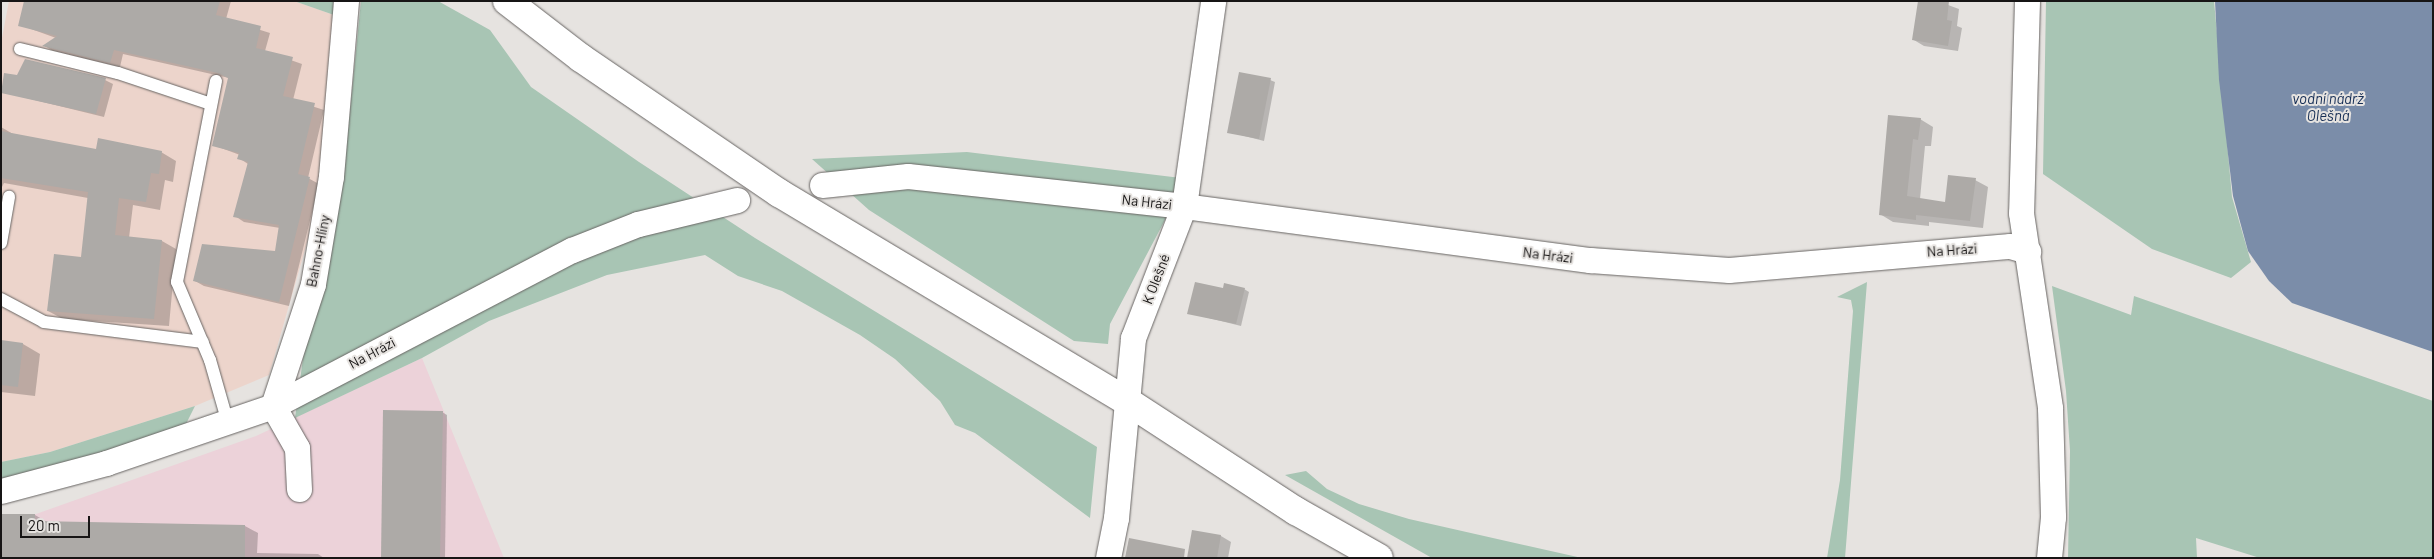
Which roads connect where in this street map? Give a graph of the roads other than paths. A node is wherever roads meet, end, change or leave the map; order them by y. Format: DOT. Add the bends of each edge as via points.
graph roads {
  1 [pos="346,1"];
  2 [pos="507,1"];
  3 [pos="1213,1"];
  4 [pos="2027,1"];
  5 [pos="20,49"];
  6 [pos="216,81"];
  7 [pos="211,104"];
  8 [pos="822,185"];
  9 [pos="9,197"];
  10 [pos="737,200"];
  11 [pos="1184,206"];
  12 [pos="1,243"];
  13 [pos="2028,251"];
  14 [pos="1,299"];
  15 [pos="203,342"];
  16 [pos="1127,401"];
  17 [pos="273,406"];
  18 [pos="228,423"];
  19 [pos="299,489"];
  20 [pos="1,492"];
  21 [pos="1108,558"];
  22 [pos="1379,558"];
  23 [pos="2049,558"];
  1 -- 17 [label="street, Bahno-Hlíny" via="331,176 313,284"];
  2 -- 16 [label="street" via="581,58 779,193"];
  3 -- 11 [label="street, K Olešné"];
  4 -- 13 [label="street" via="2021,213"];
  5 -- 7 [label="lane" via="118,72"];
  6 -- 7 [label="lane"];
  7 -- 15 [label="lane" via="177,282"];
  8 -- 11 [label="street, Na Hrázi" via="908,176"];
  9 -- 12 [label="lane"];
  10 -- 17 [label="street, Na Hrázi" via="638,224 572,250"];
  11 -- 13 [label="street, Na Hrázi" via="1590,260 1729,270 2010,246"];
  11 -- 16 [label="street, K Olešné" via="1133,338"];
  13 -- 23 [label="street" via="2050,408 2053,517"];
  14 -- 15 [label="lane" via="44,322"];
  15 -- 18 [label="lane"];
  16 -- 21 [label="street, K Olešné" via="1116,518"];
  16 -- 22 [label="street" via="1296,511"];
  17 -- 18 [label="street, Na Hrázi"];
  17 -- 19 [label="street" via="297,448"];
  18 -- 20 [label="street, Na Hrázi" via="106,463"];
}
